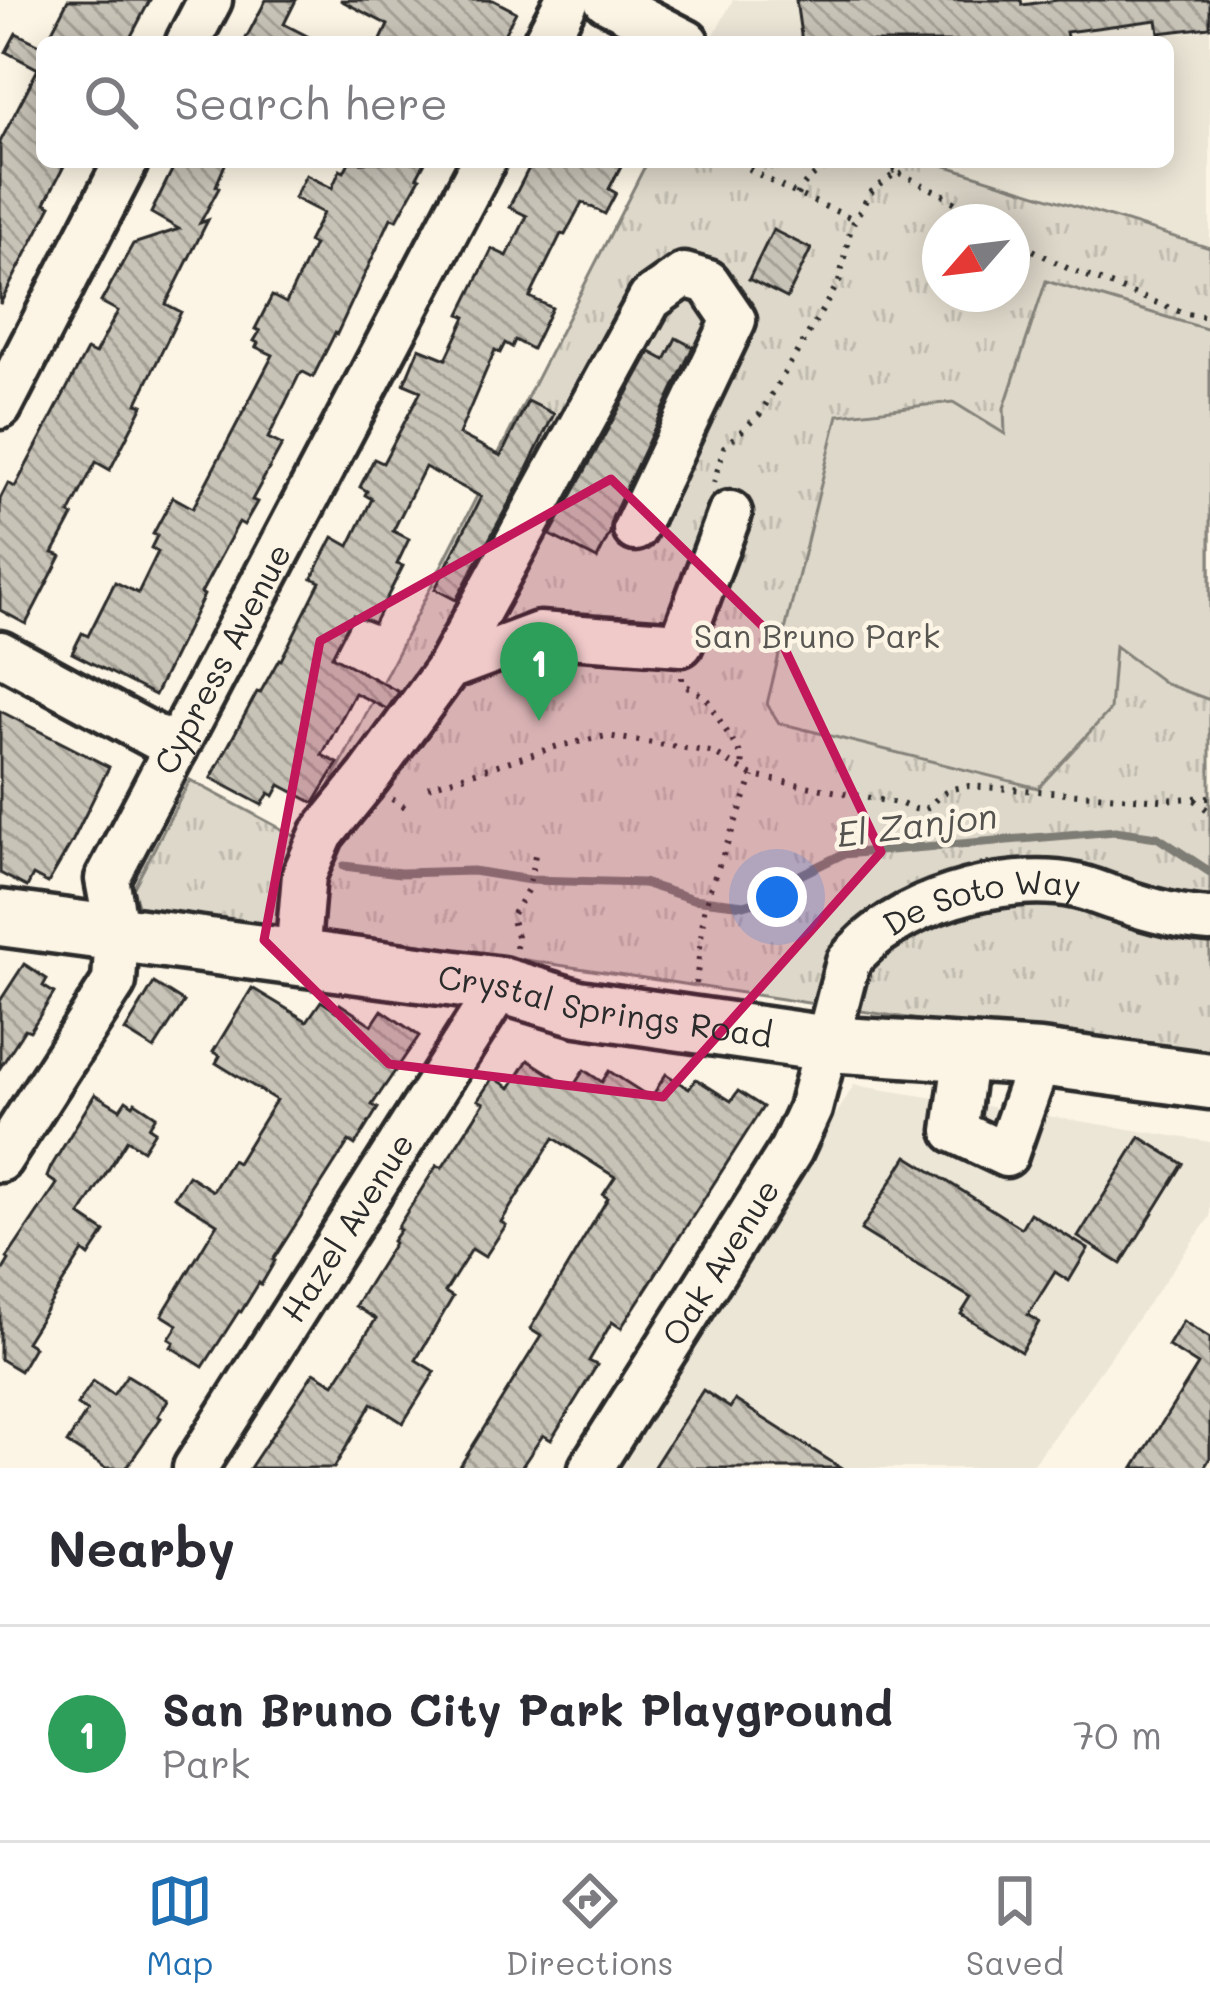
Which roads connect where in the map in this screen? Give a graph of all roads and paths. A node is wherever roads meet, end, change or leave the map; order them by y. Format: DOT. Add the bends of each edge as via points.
graph roads {
  1 [pos="210,0"];
  2 [pos="567,0"];
  3 [pos="606,0"];
  4 [pos="191,36"];
  5 [pos="548,36"];
  6 [pos="675,36"];
  7 [pos="123,168"];
  8 [pos="479,168"];
  9 [pos="749,168"];
  10 [pos="826,168"];
  11 [pos="885,168"];
  12 [pos="897,172"];
  13 [pos="797,195"];
  14 [pos="957,204"];
  15 [pos="855,220"];
  16 [pos="1030,248"];
  17 [pos="1210,317"];
  18 [pos="0,406"];
  19 [pos="722,498"];
  20 [pos="635,529"];
  21 [pos="681,644"];
  22 [pos="0,653"];
  23 [pos="448,668"];
  24 [pos="176,748"];
  25 [pos="742,769"];
  26 [pos="754,776"];
  27 [pos="428,787"];
  28 [pos="1210,796"];
  29 [pos="1192,798"];
  30 [pos="1210,812"];
  31 [pos="536,850"];
  32 [pos="0,918"];
  33 [pos="1210,920"];
  34 [pos="117,933"];
  35 [pos="297,956"];
  36 [pos="507,986"];
  37 [pos="691,1024"];
  38 [pos="828,1044"];
  39 [pos="966,1053"];
  40 [pos="1040,1058"];
  41 [pos="1208,1082"];
  42 [pos="0,1160"];
  43 [pos="195,1468"];
  44 [pos="591,1468"];
  1 -- 4 [label="street"];
  2 -- 5 [label="street"];
  3 -- 6 [label="street"];
  7 -- 18 [label="street"];
  8 -- 24 [label="street, Cypress Avenue"];
  9 -- 13 [label="path"];
  10 -- 13 [label="path"];
  11 -- 12 [label="path"];
  12 -- 14 [label="path"];
  12 -- 15 [label="path" via="870,193"];
  13 -- 15 [label="path"];
  15 -- 19 [label="path" via="839,282 760,414 724,447"];
  16 -- 17 [label="path"];
  19 -- 21 [label="street"];
  20 -- 23 [label="street" via="734,320 708,282 684,275 650,299"];
  21 -- 23 [label="street" via="539,634"];
  21 -- 25 [label="path" via="682,683 706,698"];
  22 -- 24 [label="street"];
  23 -- 35 [label="street" via="322,834 304,875"];
  24 -- 34 [label="street, Cypress Avenue" via="107,879"];
  25 -- 26 [label="path"];
  25 -- 27 [label="path" via="711,752 607,736"];
  26 -- 29 [label="path" via="918,811 969,786"];
  26 -- 37 [label="path" via="704,911"];
  28 -- 29 [label="path"];
  29 -- 30 [label="path"];
  31 -- 36 [label="path" via="528,889 511,917 517,935"];
  32 -- 34 [label="main road, Crystal Springs Road"];
  33 -- 38 [label="street, De Soto Way" via="1076,886 1026,882 964,893 861,944 848,962"];
  34 -- 35 [label="main road, Crystal Springs Road"];
  34 -- 42 [label="street, Cypress Avenue" via="113,982"];
  35 -- 36 [label="main road, Crystal Springs Road"];
  36 -- 37 [label="main road, Crystal Springs Road" via="578,1007"];
  36 -- 43 [label="street, Hazel Avenue"];
  37 -- 38 [label="main road, Crystal Springs Road"];
  38 -- 39 [label="main road, Crystal Springs Road"];
  38 -- 44 [label="street, Oak Avenue" via="791,1150"];
  39 -- 40 [label="main road, Crystal Springs Road"];
  39 -- 40 [label="street" via="955,1131 1006,1155"];
  40 -- 41 [label="main road, Crystal Springs Road"];
}
